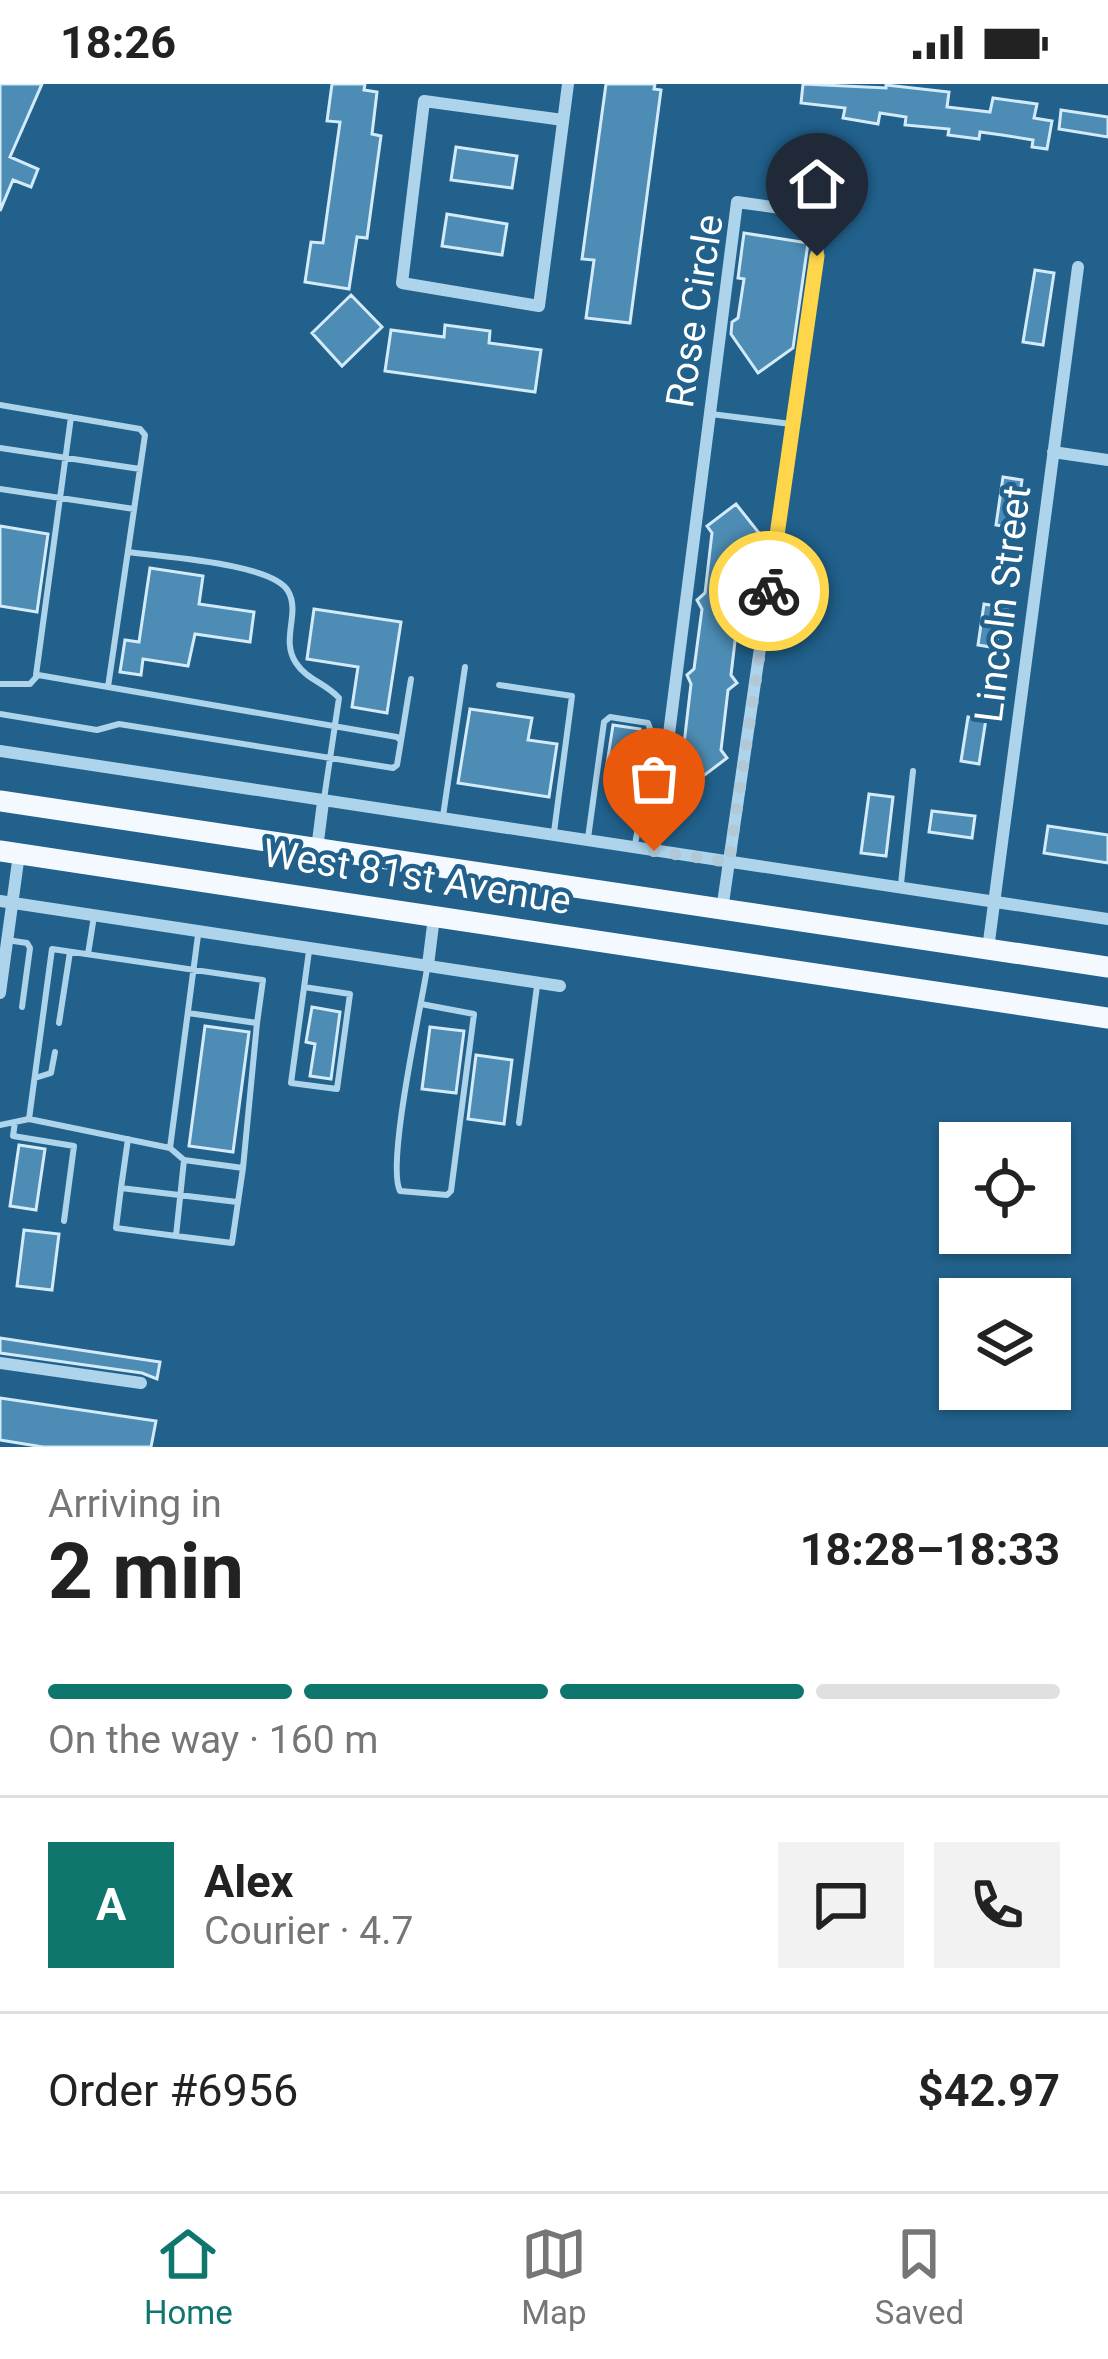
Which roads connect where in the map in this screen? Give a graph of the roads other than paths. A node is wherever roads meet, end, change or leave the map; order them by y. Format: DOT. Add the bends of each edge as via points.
graph roads {
  1 [pos="568,84"];
  2 [pos="563,120"];
  3 [pos="1078,267"];
  4 [pos="0,405"];
  5 [pos="710,414"];
  6 [pos="71,417"];
  7 [pos="791,424"];
  8 [pos="0,448"];
  9 [pos="1053,452"];
  10 [pos="66,458"];
  11 [pos="1108,460"];
  12 [pos="140,469"];
  13 [pos="0,489"];
  14 [pos="60,498"];
  15 [pos="134,509"];
  16 [pos="128,552"];
  17 [pos="465,668"];
  18 [pos="35,678"];
  19 [pos="411,679"];
  20 [pos="0,684"];
  21 [pos="499,686"];
  22 [pos="108,687"];
  23 [pos="0,714"];
  24 [pos="334,727"];
  25 [pos="401,741"];
  26 [pos="0,751"];
  27 [pos="330,759"];
  28 [pos="913,771"];
  29 [pos="0,802"];
  30 [pos="323,802"];
  31 [pos="443,819"];
  32 [pos="554,836"];
  33 [pos="588,841"];
  34 [pos="634,848"];
  35 [pos="316,849"];
  36 [pos="654,851"];
  37 [pos="10,852"];
  38 [pos="729,862"];
  39 [pos="900,888"];
  40 [pos="6,902"];
  41 [pos="994,902"];
  42 [pos="722,910"];
  43 [pos="94,916"];
  44 [pos="434,916"];
  45 [pos="1108,919"];
  46 [pos="199,931"];
  47 [pos="7,940"];
  48 [pos="310,948"];
  49 [pos="988,949"];
  50 [pos="70,952"];
  51 [pos="88,954"];
  52 [pos="428,965"];
  53 [pos="1108,967"];
  54 [pos="194,970"];
  55 [pos="537,982"];
  56 [pos="560,986"];
  57 [pos="304,987"];
  58 [pos="0,993"];
  59 [pos="422,1004"];
  60 [pos="22,1007"];
  61 [pos="188,1013"];
  62 [pos="1108,1018"];
  63 [pos="59,1023"];
  64 [pos="257,1023"];
  65 [pos="55,1052"];
  66 [pos="34,1078"];
  67 [pos="29,1119"];
  68 [pos="15,1122"];
  69 [pos="520,1124"];
  70 [pos="0,1125"];
  71 [pos="128,1138"];
  72 [pos="170,1148"];
  73 [pos="184,1160"];
  74 [pos="243,1168"];
  75 [pos="121,1188"];
  76 [pos="180,1195"];
  77 [pos="238,1202"];
  78 [pos="64,1221"];
  79 [pos="176,1236"];
  80 [pos="0,1363"];
  81 [pos="141,1383"];
  1 -- 2 [label="street"];
  2 -- 2 [label="street" via="424,100 402,284 539,306"];
  3 -- 9 [label="street, Lincoln Street"];
  4 -- 6 [label="lane"];
  5 -- 7 [label="lane"];
  5 -- 7 [label="street, Rose Circle" via="736,202 824,214"];
  5 -- 36 [label="street, Rose Circle"];
  6 -- 10 [label="lane"];
  6 -- 12 [label="lane" via="140,429"];
  7 -- 38 [label="street, Rose Circle"];
  8 -- 10 [label="lane"];
  9 -- 11 [label="street"];
  9 -- 41 [label="street, Lincoln Street"];
  10 -- 12 [label="lane"];
  10 -- 14 [label="lane"];
  12 -- 15 [label="lane"];
  13 -- 14 [label="lane"];
  14 -- 15 [label="lane"];
  14 -- 18 [label="lane"];
  15 -- 16 [label="lane"];
  16 -- 22 [label="lane"];
  16 -- 24 [label="lane" via="277,579 292,601 291,655 339,698"];
  17 -- 31 [label="lane"];
  18 -- 20 [label="lane"];
  18 -- 22 [label="lane"];
  19 -- 25 [label="lane"];
  21 -- 32 [label="lane" via="572,696"];
  22 -- 24 [label="lane"];
  23 -- 27 [label="lane" via="97,730 119,724"];
  24 -- 25 [label="lane"];
  24 -- 27 [label="lane"];
  25 -- 27 [label="lane" via="393,768"];
  26 -- 30 [label="street, West 81st Avenue"];
  27 -- 30 [label="lane"];
  28 -- 39 [label="lane"];
  29 -- 35 [label="main road, West 81st Avenue"];
  30 -- 31 [label="street, West 81st Avenue"];
  30 -- 35 [label="street"];
  31 -- 32 [label="street, West 81st Avenue"];
  32 -- 33 [label="street, West 81st Avenue"];
  33 -- 34 [label="street, West 81st Avenue"];
  33 -- 34 [label="lane" via="610,717 648,723 653,737"];
  34 -- 36 [label="street, West 81st Avenue"];
  35 -- 42 [label="main road, West 81st Avenue"];
  36 -- 38 [label="street, West 81st Avenue"];
  37 -- 40 [label="street"];
  37 -- 44 [label="main road, West 81st Avenue"];
  38 -- 39 [label="street, West 81st Avenue"];
  38 -- 42 [label="street, Rose Circle"];
  39 -- 41 [label="street, West 81st Avenue"];
  40 -- 43 [label="street"];
  40 -- 47 [label="street"];
  41 -- 45 [label="street, West 81st Avenue"];
  41 -- 49 [label="street, Lincoln Street"];
  42 -- 49 [label="main road, West 81st Avenue"];
  43 -- 46 [label="street"];
  43 -- 51 [label="lane"];
  44 -- 52 [label="street"];
  44 -- 62 [label="main road, West 81st Avenue"];
  46 -- 48 [label="street"];
  46 -- 54 [label="lane"];
  47 -- 58 [label="street"];
  47 -- 60 [label="lane" via="31,948"];
  48 -- 52 [label="street"];
  48 -- 57 [label="lane"];
  49 -- 53 [label="main road, West 81st Avenue"];
  50 -- 51 [label="lane"];
  50 -- 63 [label="lane"];
  50 -- 66 [label="lane" via="52,949"];
  51 -- 54 [label="lane"];
  52 -- 55 [label="street"];
  52 -- 59 [label="lane"];
  54 -- 61 [label="lane"];
  54 -- 64 [label="lane" via="263,980"];
  55 -- 56 [label="street"];
  55 -- 69 [label="lane"];
  57 -- 57 [label="lane" via="291,1082 337,1089 350,994"];
  59 -- 59 [label="lane" via="474,1014 447,1196 400,1191 394,1174"];
  61 -- 64 [label="lane"];
  61 -- 72 [label="lane"];
  64 -- 74 [label="lane"];
  65 -- 66 [label="lane" via="51,1073"];
  66 -- 67 [label="lane"];
  67 -- 68 [label="lane"];
  67 -- 71 [label="lane"];
  68 -- 70 [label="lane"];
  68 -- 78 [label="lane" via="13,1136 74,1146"];
  71 -- 72 [label="lane"];
  71 -- 75 [label="lane"];
  72 -- 73 [label="lane"];
  73 -- 74 [label="lane"];
  73 -- 76 [label="lane"];
  74 -- 77 [label="lane"];
  75 -- 76 [label="lane"];
  75 -- 79 [label="lane" via="116,1228"];
  76 -- 77 [label="lane"];
  76 -- 79 [label="lane"];
  77 -- 79 [label="lane" via="232,1244"];
  80 -- 81 [label="street"];
}
